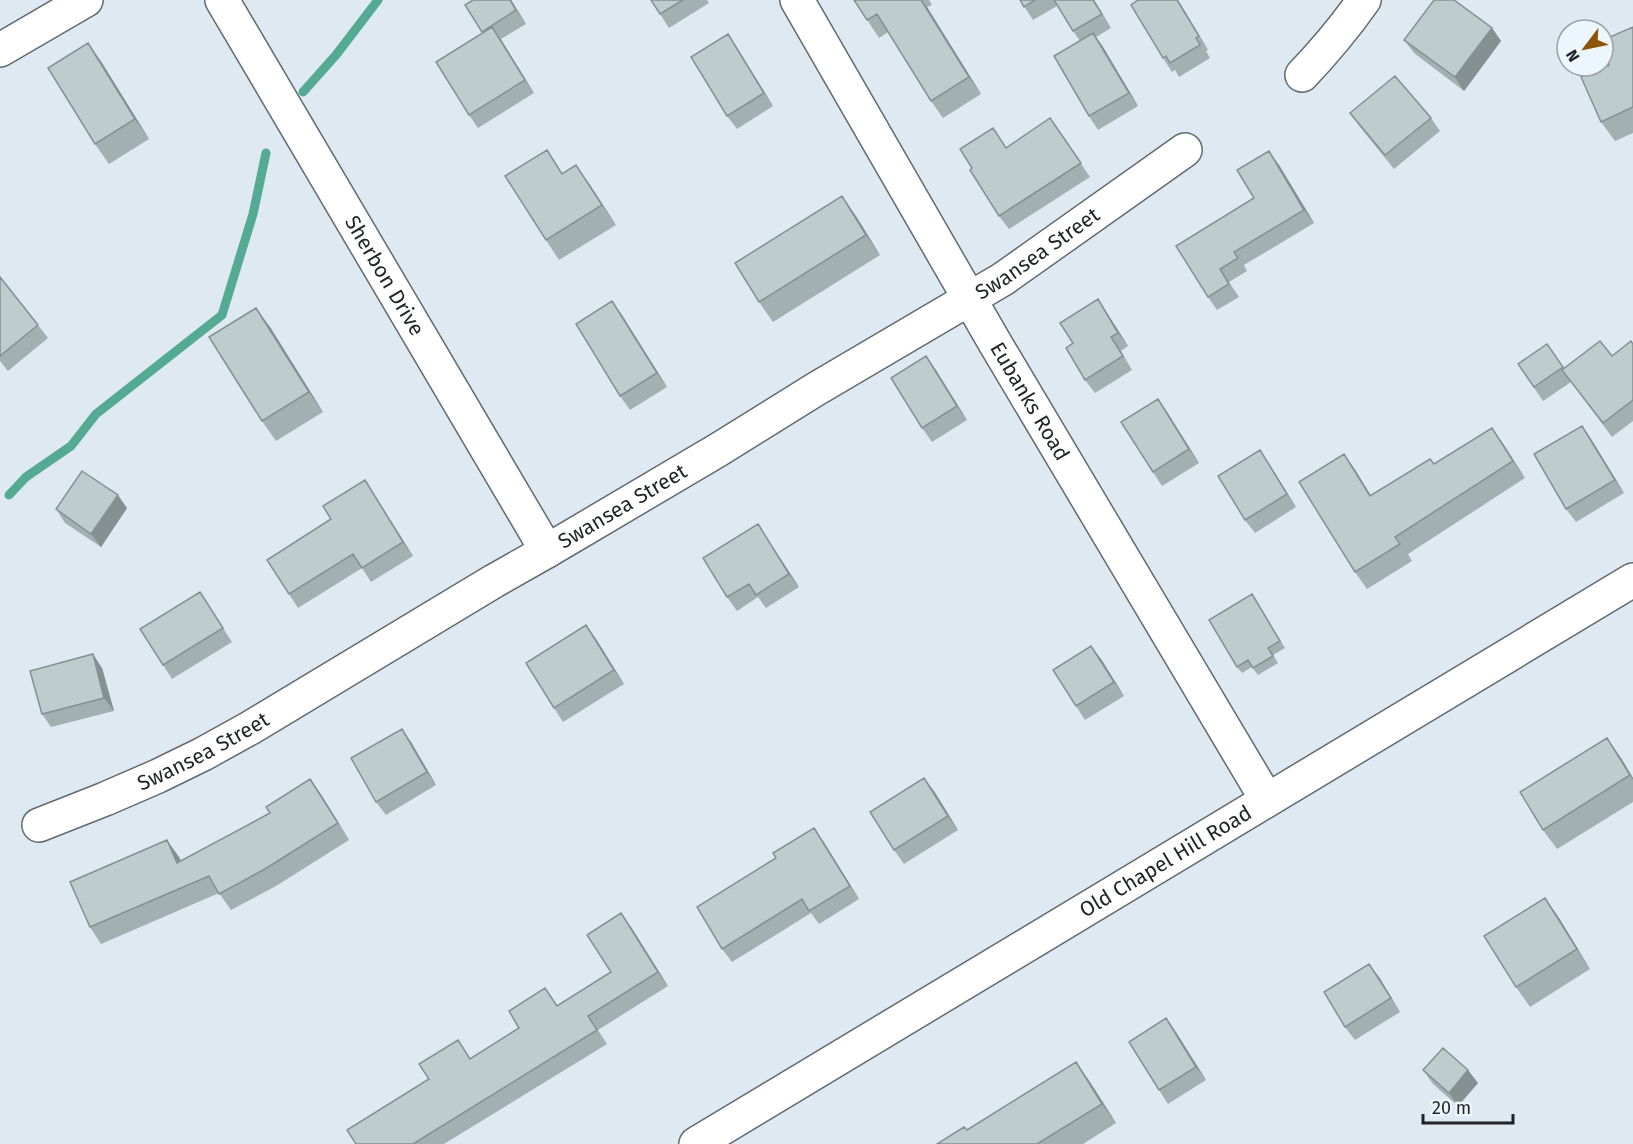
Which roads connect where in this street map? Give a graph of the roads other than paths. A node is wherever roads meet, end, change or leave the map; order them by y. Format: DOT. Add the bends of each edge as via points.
graph roads {
  1 [pos="86,0"];
  2 [pos="222,0"];
  3 [pos="798,0"];
  4 [pos="1364,0"];
  5 [pos="0,50"];
  6 [pos="1302,75"];
  7 [pos="1185,150"];
  8 [pos="970,298"];
  9 [pos="547,551"];
  10 [pos="1633,579"];
  11 [pos="1267,800"];
  12 [pos="39,825"];
  13 [pos="696,1144"];
  1 -- 5 [label="street"];
  2 -- 9 [label="street, Sherbon Drive"];
  3 -- 8 [label="street, Eubanks Road"];
  4 -- 6 [label="street"];
  7 -- 8 [label="street, Swansea Street" via="1003,279"];
  8 -- 9 [label="street, Swansea Street"];
  8 -- 11 [label="street, Eubanks Road"];
  9 -- 12 [label="street, Swansea Street" via="203,754"];
  10 -- 11 [label="street, Old Chapel Hill Road"];
  11 -- 13 [label="street, Old Chapel Hill Road"];
}
